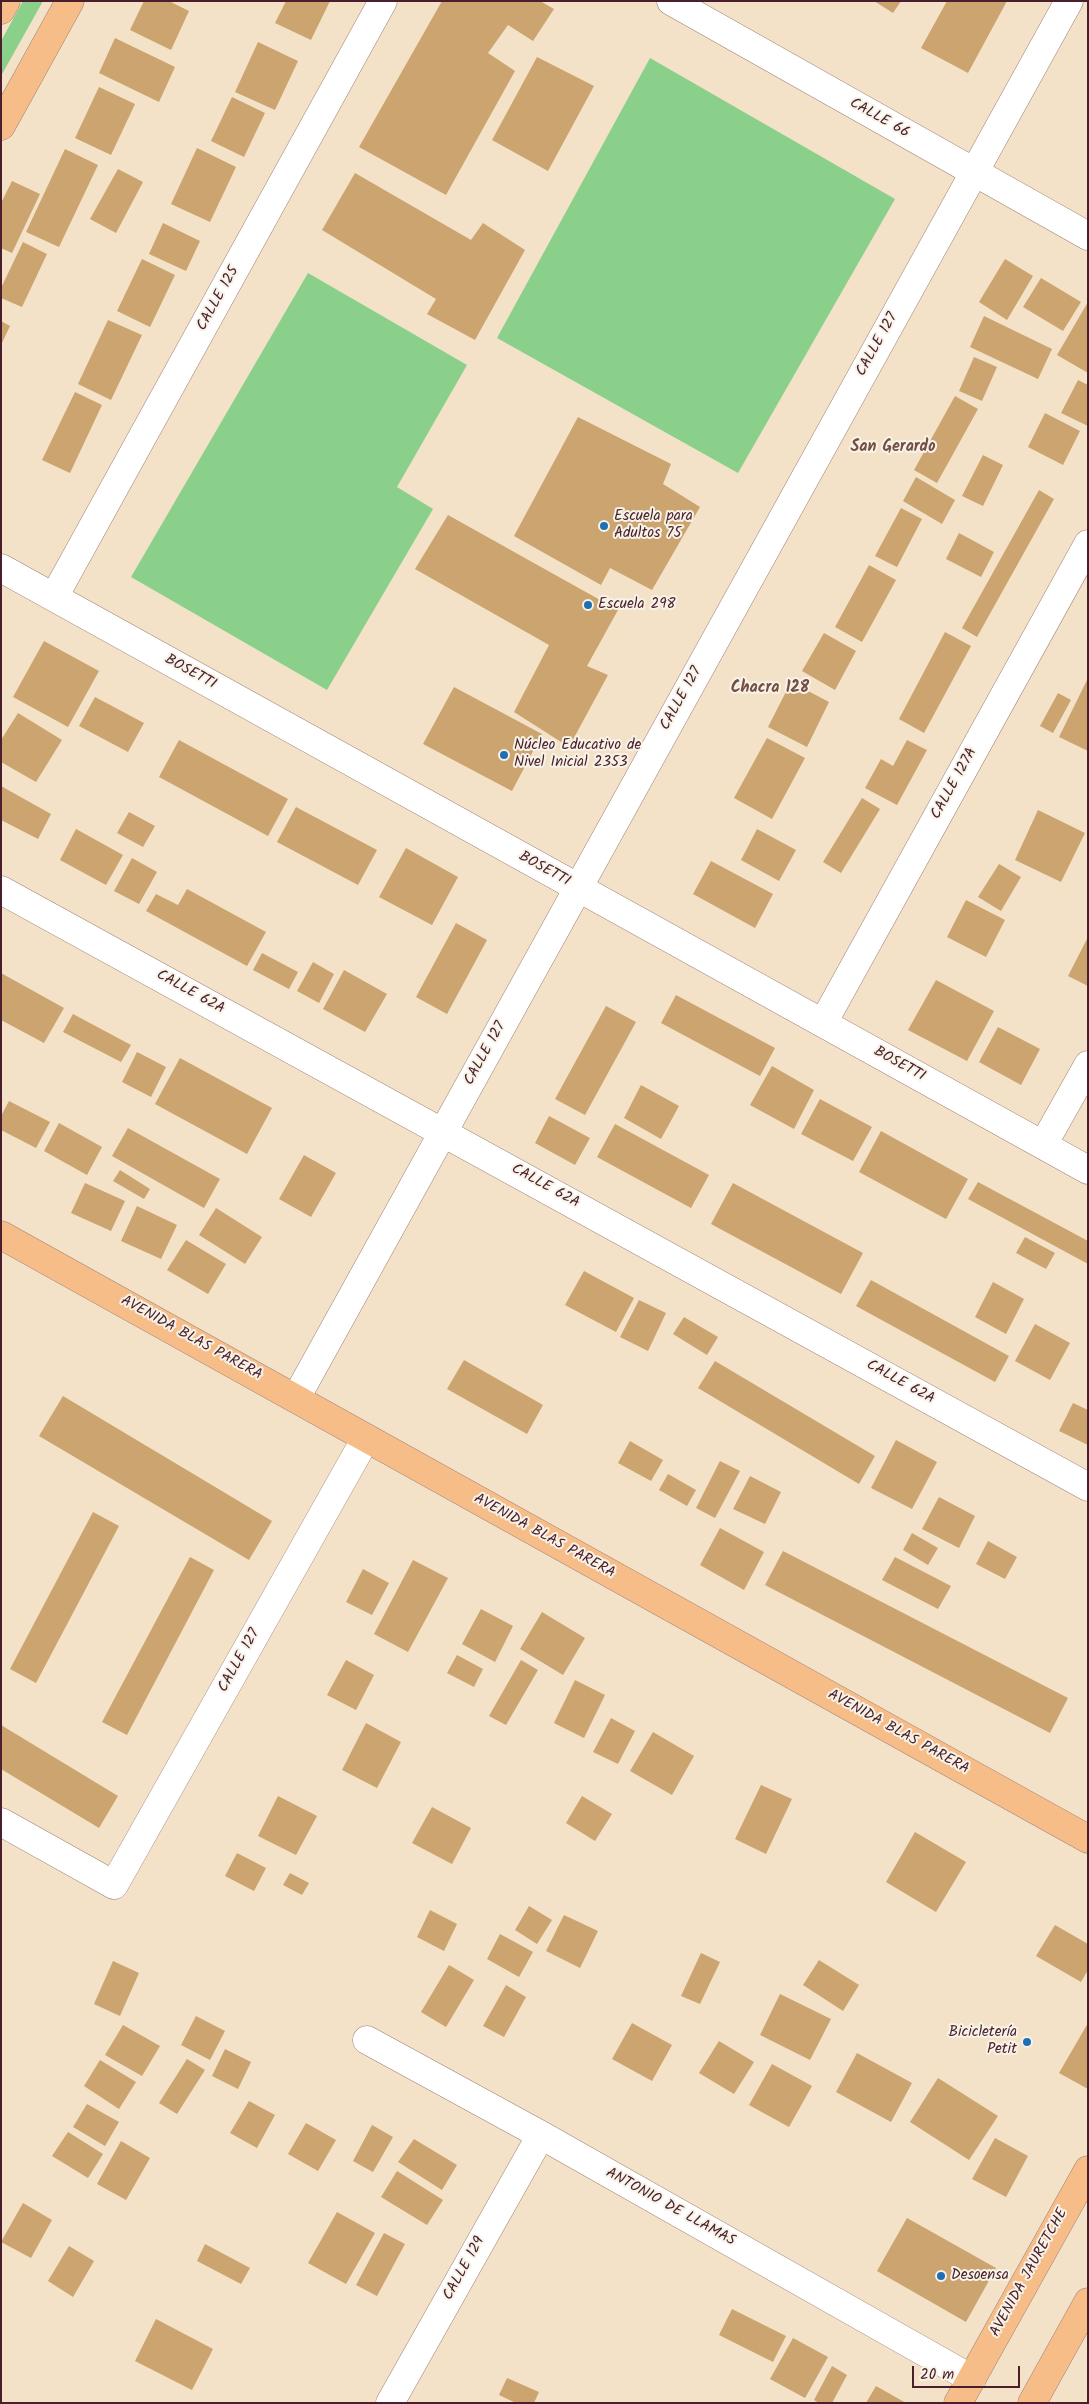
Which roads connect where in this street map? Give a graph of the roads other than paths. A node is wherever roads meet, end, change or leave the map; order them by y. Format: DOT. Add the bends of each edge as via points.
graph roads {
  1 [pos="6,1"];
  2 [pos="70,1"];
  3 [pos="383,1"];
  4 [pos="671,1"];
  5 [pos="1069,1"];
  6 [pos="1,10"];
  7 [pos="1,126"];
  8 [pos="974,172"];
  9 [pos="1088,236"];
  10 [pos="1088,544"];
  11 [pos="1,568"];
  12 [pos="54,597"];
  13 [pos="578,888"];
  14 [pos="1,890"];
  15 [pos="822,1023"];
  16 [pos="1088,1065"];
  17 [pos="443,1131"];
  18 [pos="1043,1145"];
  19 [pos="1088,1170"];
  20 [pos="1,1234"];
  21 [pos="296,1398"];
  22 [pos="366,1438"];
  23 [pos="1088,1487"];
  24 [pos="1,1822"];
  25 [pos="1088,1839"];
  26 [pos="367,2040"];
  27 [pos="541,2135"];
  28 [pos="1088,2170"];
  29 [pos="1088,2302"];
  30 [pos="972,2379"];
  31 [pos="390,2403"];
  32 [pos="958,2403"];
  33 [pos="1032,2403"];
  1 -- 6 [label="main road"];
  2 -- 7 [label="main road"];
  3 -- 12 [label="street, CALLE 125"];
  4 -- 8 [label="street, CALLE 66"];
  5 -- 8 [label="street, CALLE 127"];
  8 -- 9 [label="street, CALLE 66"];
  8 -- 13 [label="street, CALLE 127"];
  10 -- 15 [label="street, CALLE 127A"];
  11 -- 12 [label="street, BOSETTI"];
  12 -- 13 [label="street, BOSETTI"];
  13 -- 15 [label="street, BOSETTI"];
  13 -- 17 [label="street, CALLE 127"];
  14 -- 17 [label="street, CALLE 62A"];
  15 -- 18 [label="street, BOSETTI"];
  16 -- 18 [label="street"];
  17 -- 21 [label="street, CALLE 127"];
  17 -- 23 [label="street, CALLE 62A"];
  18 -- 19 [label="street, BOSETTI"];
  20 -- 21 [label="main road, AVENIDA BLAS PARERA"];
  21 -- 22 [label="main road, AVENIDA BLAS PARERA"];
  22 -- 24 [label="street, CALLE 127" via="114,1885"];
  22 -- 25 [label="main road, AVENIDA BLAS PARERA"];
  26 -- 27 [label="street, ANTONIO DE LLAMAS"];
  27 -- 30 [label="street, ANTONIO DE LLAMAS"];
  27 -- 31 [label="street, CALLE 129"];
  28 -- 30 [label="main road, AVENIDA JAURETCHE"];
  29 -- 33 [label="main road"];
  30 -- 32 [label="main road, AVENIDA JAURETCHE"];
}
